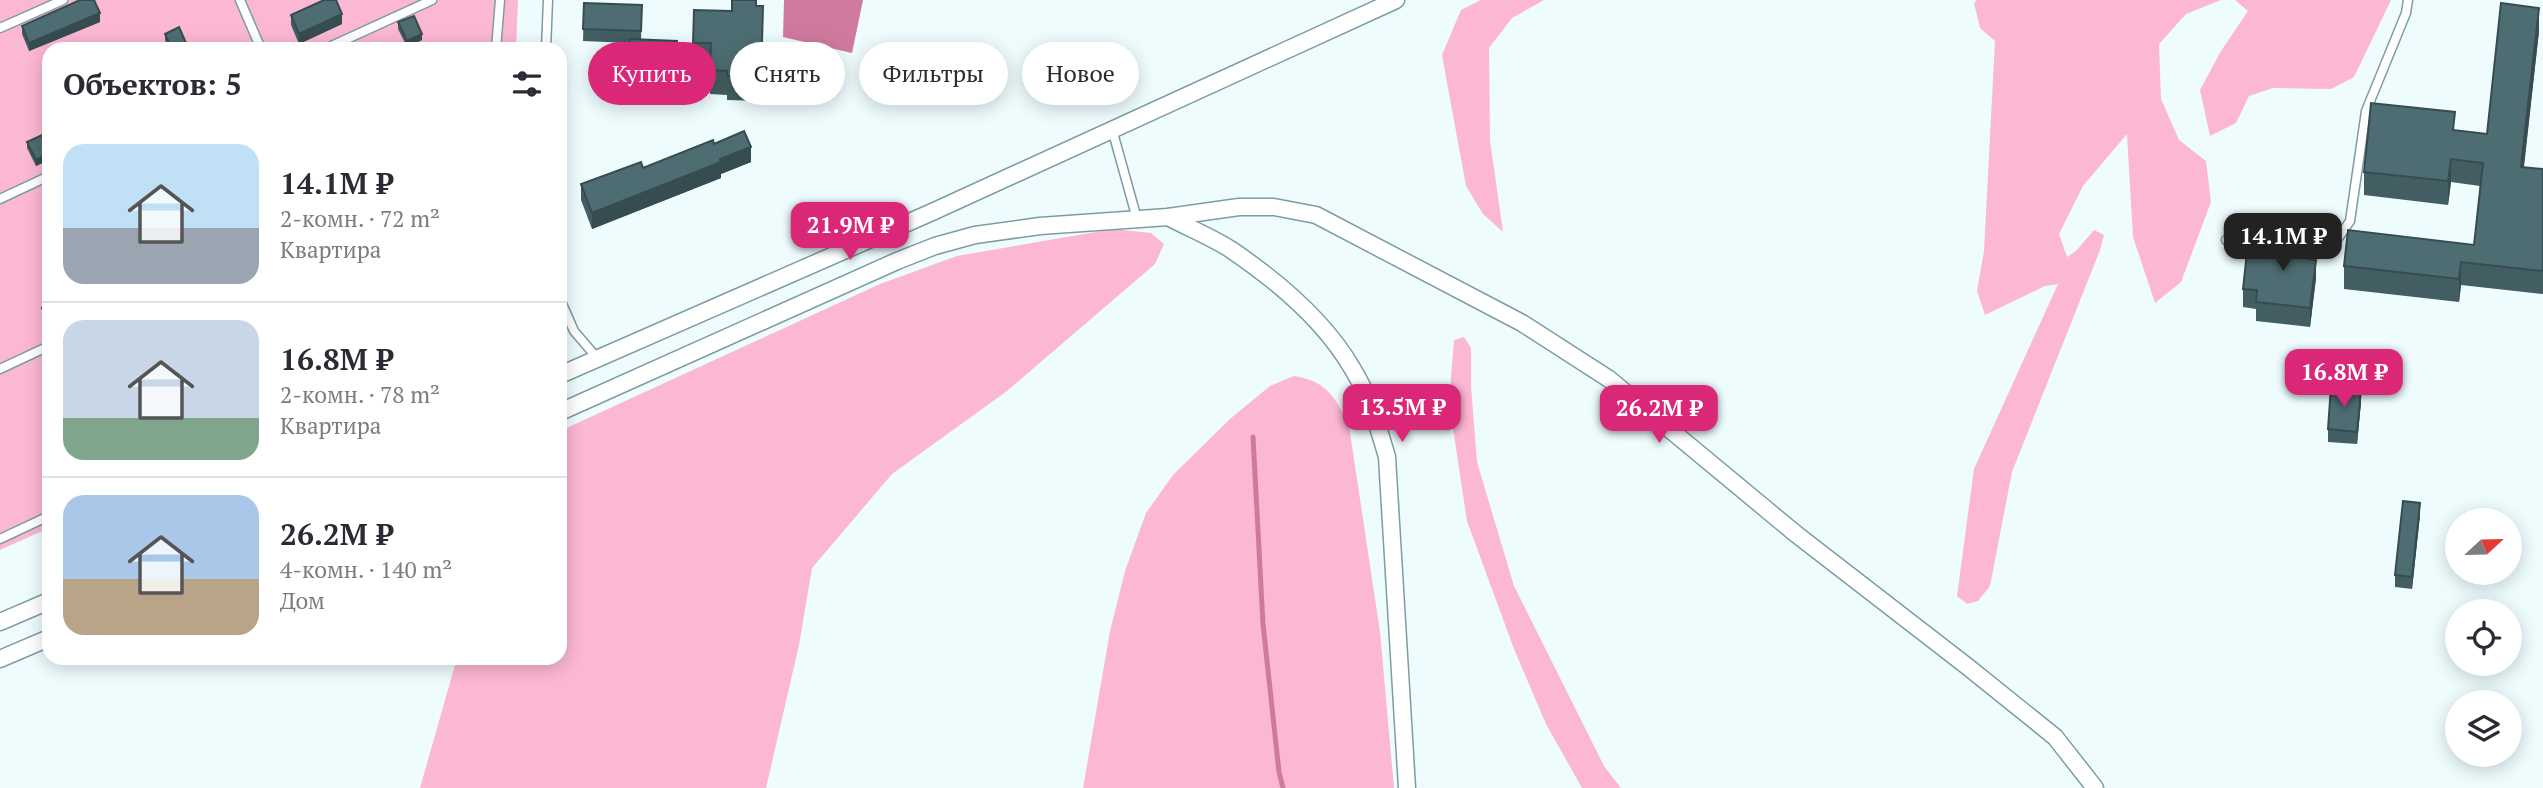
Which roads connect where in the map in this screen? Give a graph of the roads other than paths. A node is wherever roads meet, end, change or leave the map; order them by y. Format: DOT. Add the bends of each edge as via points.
graph roads {
  1 [pos="63,0"];
  2 [pos="240,0"];
  3 [pos="432,0"];
  4 [pos="500,0"];
  5 [pos="548,0"];
  6 [pos="1396,0"];
  7 [pos="2408,0"];
  8 [pos="0,28"];
  9 [pos="258,42"];
  10 [pos="340,42"];
  11 [pos="497,42"];
  12 [pos="547,42"];
  13 [pos="1112,129"];
  14 [pos="42,179"];
  15 [pos="0,199"];
  16 [pos="1168,217"];
  17 [pos="1137,219"];
  18 [pos="2226,240"];
  19 [pos="567,315"];
  20 [pos="42,349"];
  21 [pos="598,359"];
  22 [pos="0,369"];
  23 [pos="567,372"];
  24 [pos="567,409"];
  25 [pos="42,519"];
  26 [pos="0,539"];
  27 [pos="42,604"];
  28 [pos="0,622"];
  29 [pos="42,641"];
  30 [pos="0,659"];
  31 [pos="1407,788"];
  32 [pos="2095,788"];
  1 -- 8 [label="lane"];
  2 -- 9 [label="lane"];
  3 -- 10 [label="lane"];
  4 -- 11 [label="lane"];
  5 -- 12 [label="lane"];
  6 -- 13 [label="street"];
  7 -- 18 [label="lane" via="2366,111 2350,221 2339,237"];
  13 -- 17 [label="lane"];
  13 -- 21 [label="street"];
  14 -- 15 [label="lane"];
  16 -- 17 [label="street"];
  16 -- 31 [label="street" via="1229,249 1312,317 1352,367 1373,409 1387,457"];
  16 -- 32 [label="street" via="1274,206 1316,215 1522,323 1609,379 1796,534 1968,667 2054,737"];
  17 -- 24 [label="street" via="1040,226 935,246"];
  19 -- 21 [label="lane"];
  20 -- 22 [label="lane"];
  21 -- 23 [label="street"];
  25 -- 26 [label="lane"];
  27 -- 28 [label="street"];
  29 -- 30 [label="street"];
}
